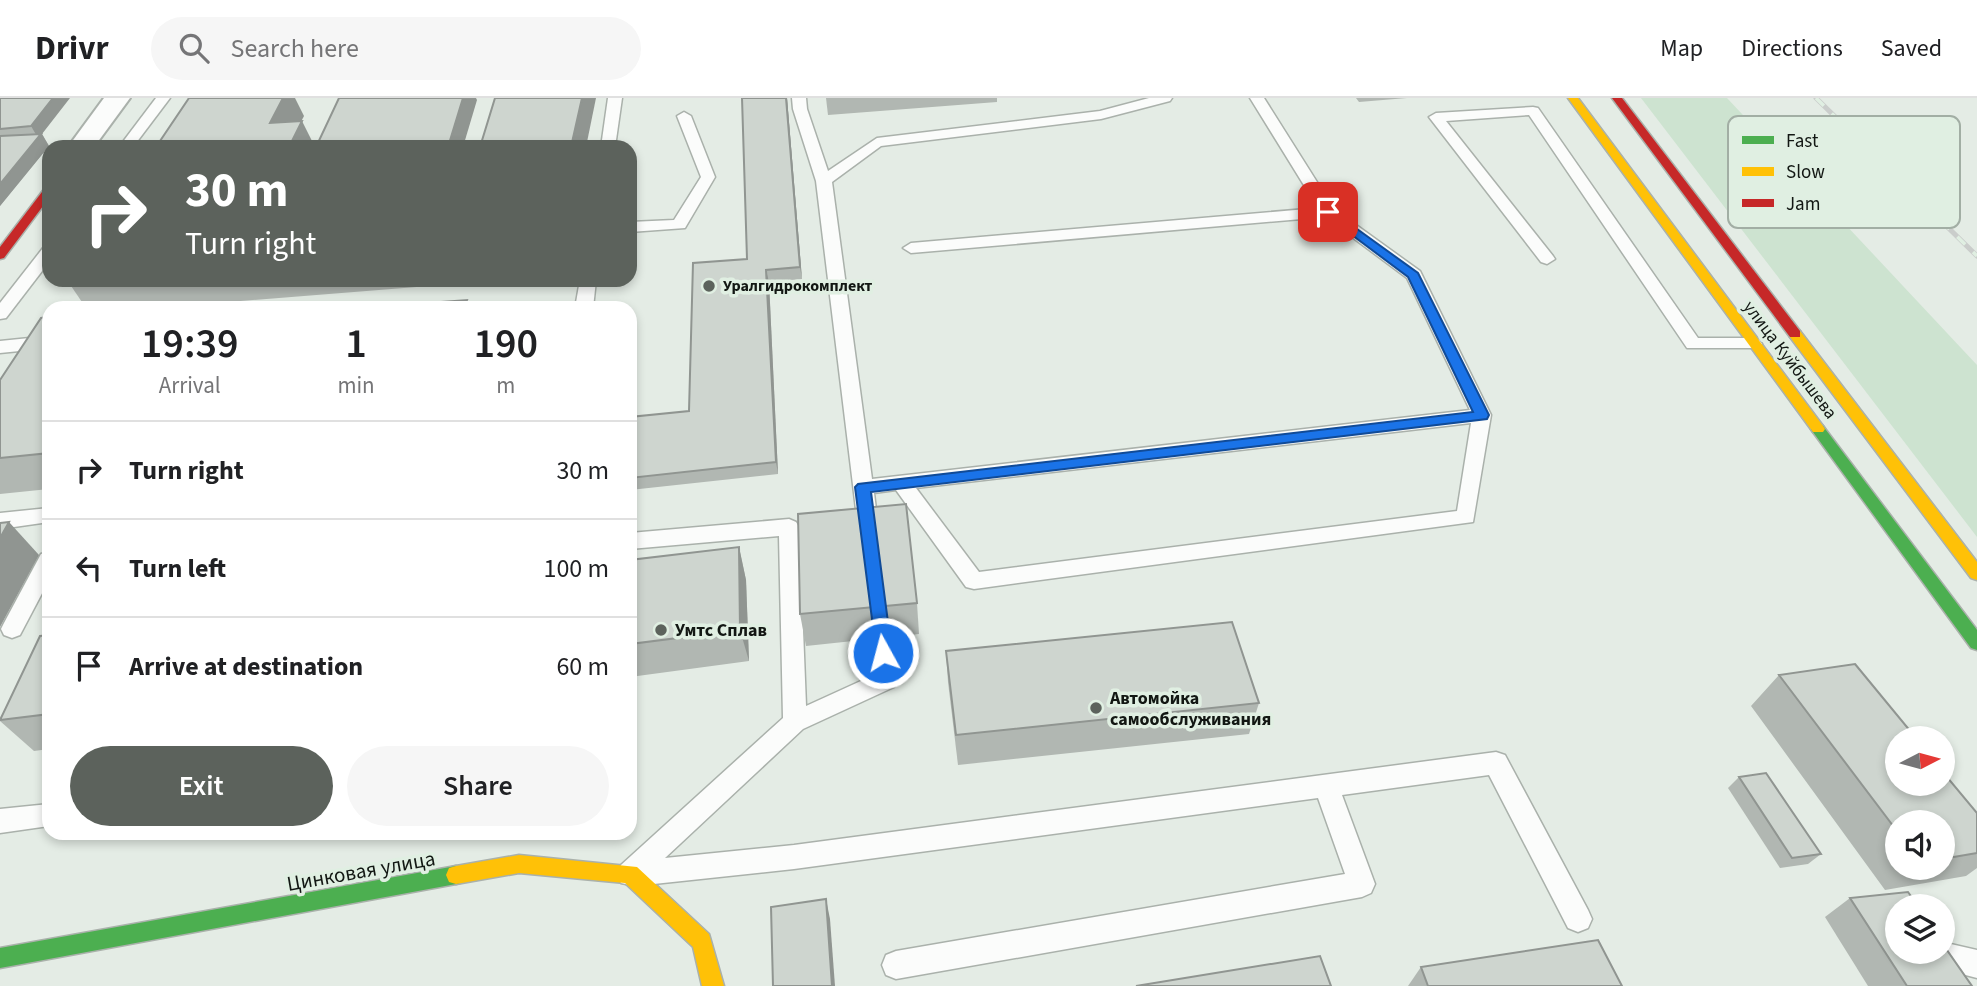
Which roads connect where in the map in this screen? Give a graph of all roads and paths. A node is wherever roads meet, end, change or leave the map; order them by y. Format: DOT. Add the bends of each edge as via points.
graph roads {
  1 [pos="117,98"];
  2 [pos="163,98"];
  3 [pos="615,98"];
  4 [pos="799,98"];
  5 [pos="1165,98"];
  6 [pos="1257,98"];
  7 [pos="1573,98"];
  8 [pos="1617,98"];
  9 [pos="684,116"];
  10 [pos="86,140"];
  11 [pos="131,140"];
  12 [pos="609,140"];
  13 [pos="824,181"];
  14 [pos="42,199"];
  15 [pos="1328,212"];
  16 [pos="637,227"];
  17 [pos="911,248"];
  18 [pos="0,255"];
  19 [pos="1547,259"];
  20 [pos="42,260"];
  21 [pos="1720,297"];
  22 [pos="1766,297"];
  23 [pos="0,314"];
  24 [pos="42,343"];
  25 [pos="1754,344"];
  26 [pos="0,347"];
  27 [pos="1482,415"];
  28 [pos="901,483"];
  29 [pos="863,487"];
  30 [pos="42,516"];
  31 [pos="0,521"];
  32 [pos="637,540"];
  33 [pos="871,556"];
  34 [pos="42,573"];
  35 [pos="1977,574"];
  36 [pos="875,584"];
  37 [pos="12,629"];
  38 [pos="1977,643"];
  39 [pos="795,722"];
  40 [pos="1326,784"];
  41 [pos="42,816"];
  42 [pos="0,821"];
  43 [pos="629,874"];
  44 [pos="1578,919"];
  45 [pos="0,958"];
  46 [pos="1955,959"];
  47 [pos="1977,964"];
  48 [pos="896,965"];
  49 [pos="713,986"];
  1 -- 10 [label="street"];
  2 -- 11 [label="lane"];
  3 -- 12 [label="lane"];
  4 -- 13 [label="lane"];
  5 -- 13 [label="lane" via="1101,115 877,142"];
  6 -- 15 [label="lane"];
  7 -- 21 [label="main road, улица Куйбышева"];
  8 -- 22 [label="main road, улица Куйбышева"];
  9 -- 16 [label="lane" via="708,177 679,225"];
  13 -- 29 [label="lane"];
  14 -- 18 [label="main road"];
  15 -- 17 [label="lane"];
  15 -- 27 [label="lane" via="1414,275"];
  19 -- 25 [label="lane" via="1437,117 1533,111 1693,344"];
  20 -- 23 [label="lane"];
  21 -- 22 [label="main road"];
  21 -- 25 [label="main road, улица Куйбышева"];
  22 -- 35 [label="main road, улица Куйбышева"];
  24 -- 26 [label="lane"];
  25 -- 38 [label="main road, улица Куйбышева"];
  27 -- 28 [label="lane"];
  27 -- 28 [label="lane" via="1465,517 974,581"];
  28 -- 29 [label="lane"];
  29 -- 33 [label="lane"];
  30 -- 31 [label="lane"];
  32 -- 39 [label="lane" via="789,527"];
  34 -- 37 [label="lane"];
  36 -- 39 [label="lane" via="886,680"];
  39 -- 43 [label="lane"];
  40 -- 43 [label="lane" via="794,857"];
  40 -- 44 [label="lane" via="1496,763"];
  40 -- 48 [label="lane" via="1362,884"];
  41 -- 42 [label="lane"];
  43 -- 45 [label="main road, Цинковая улица" via="519,864"];
  43 -- 49 [label="main road" via="702,941"];
  46 -- 47 [label="lane"];
}
